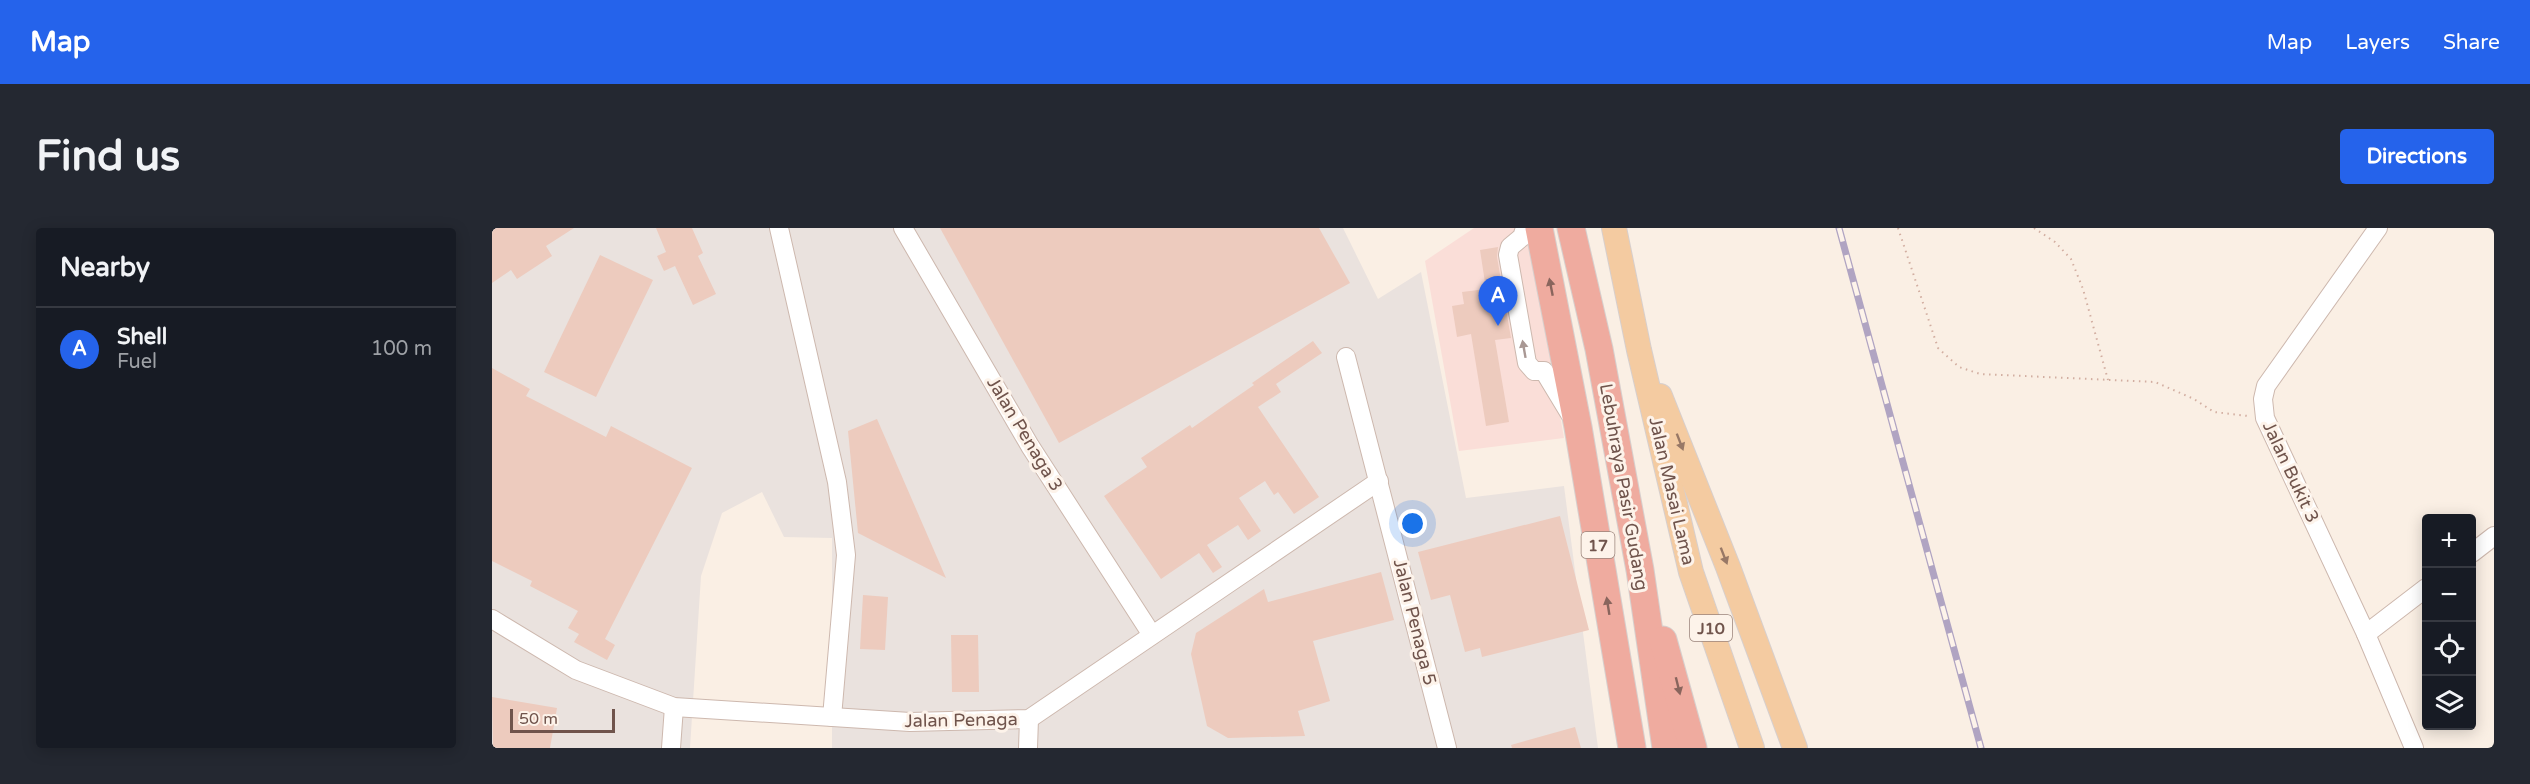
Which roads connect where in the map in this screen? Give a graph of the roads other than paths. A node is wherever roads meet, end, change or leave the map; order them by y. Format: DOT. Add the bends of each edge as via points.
graph roads {
  1 [pos="780,228"];
  2 [pos="903,228"];
  3 [pos="1525,228"];
  4 [pos="1539,228"];
  5 [pos="1571,228"];
  6 [pos="1614,228"];
  7 [pos="2378,228"];
  8 [pos="1639,350"];
  9 [pos="1346,357"];
  10 [pos="1578,427"];
  11 [pos="1379,481"];
  12 [pos="1702,501"];
  13 [pos="1674,506"];
  14 [pos="2494,536"];
  15 [pos="2476,550"];
  16 [pos="1640,570"];
  17 [pos="2422,592"];
  18 [pos="492,619"];
  19 [pos="2366,634"];
  20 [pos="1152,635"];
  21 [pos="1618,664"];
  22 [pos="674,707"];
  23 [pos="832,717"];
  24 [pos="1029,719"];
  25 [pos="670,748"];
  26 [pos="1028,748"];
  27 [pos="1447,748"];
  28 [pos="1622,748"];
  29 [pos="1632,748"];
  30 [pos="1666,748"];
  31 [pos="1693,748"];
  32 [pos="1752,748"];
  33 [pos="1795,748"];
  34 [pos="2414,748"];
  1 -- 23 [label="street" via="845,534"];
  2 -- 20 [label="street, Jalan Penaga 3" via="1030,446"];
  10 -- 3 [label="street, one-way" via="1544,372 1534,371 1527,363 1508,255"];
  10 -- 4 [label="highway, Lebuhraya Pasir Gudang / 17, one-way"];
  5 -- 16 [label="highway, Lebuhraya Pasir Gudang / 17" via="1599,349"];
  6 -- 8 [label="main road, Jalan Masai Lama / J10"];
  7 -- 19 [label="street, Jalan Bukit 3" via="2266,386 2263,399 2265,418"];
  8 -- 12 [label="main road, one-way"];
  8 -- 13 [label="main road, Jalan Masai Lama / J10"];
  9 -- 11 [label="street, Jalan Penaga 5"];
  21 -- 10 [label="highway, Lebuhraya Pasir Gudang / 17, one-way"];
  11 -- 20 [label="street, Jalan Penaga"];
  11 -- 27 [label="street, Jalan Penaga 5"];
  12 -- 13 [label="main road" via="1688,493"];
  12 -- 33 [label="main road, one-way"];
  13 -- 32 [label="main road, Jalan Masai Lama / J10" via="1691,572"];
  14 -- 15 [label="street"];
  16 -- 30 [label="highway, Lebuhraya Pasir Gudang / 17"];
  16 -- 31 [label="highway, one-way" via="1674,670"];
  17 -- 19 [label="street"];
  18 -- 22 [label="street, Jalan Penaga" via="576,670"];
  19 -- 34 [label="street, Jalan Bukit 3"];
  20 -- 24 [label="street, Jalan Penaga"];
  21 -- 28 [label="highway"];
  21 -- 29 [label="highway, Lebuhraya Pasir Gudang / 17"];
  22 -- 23 [label="street, Jalan Penaga"];
  22 -- 25 [label="street"];
  23 -- 24 [label="street, Jalan Penaga" via="910,722"];
  24 -- 26 [label="street"];
}
